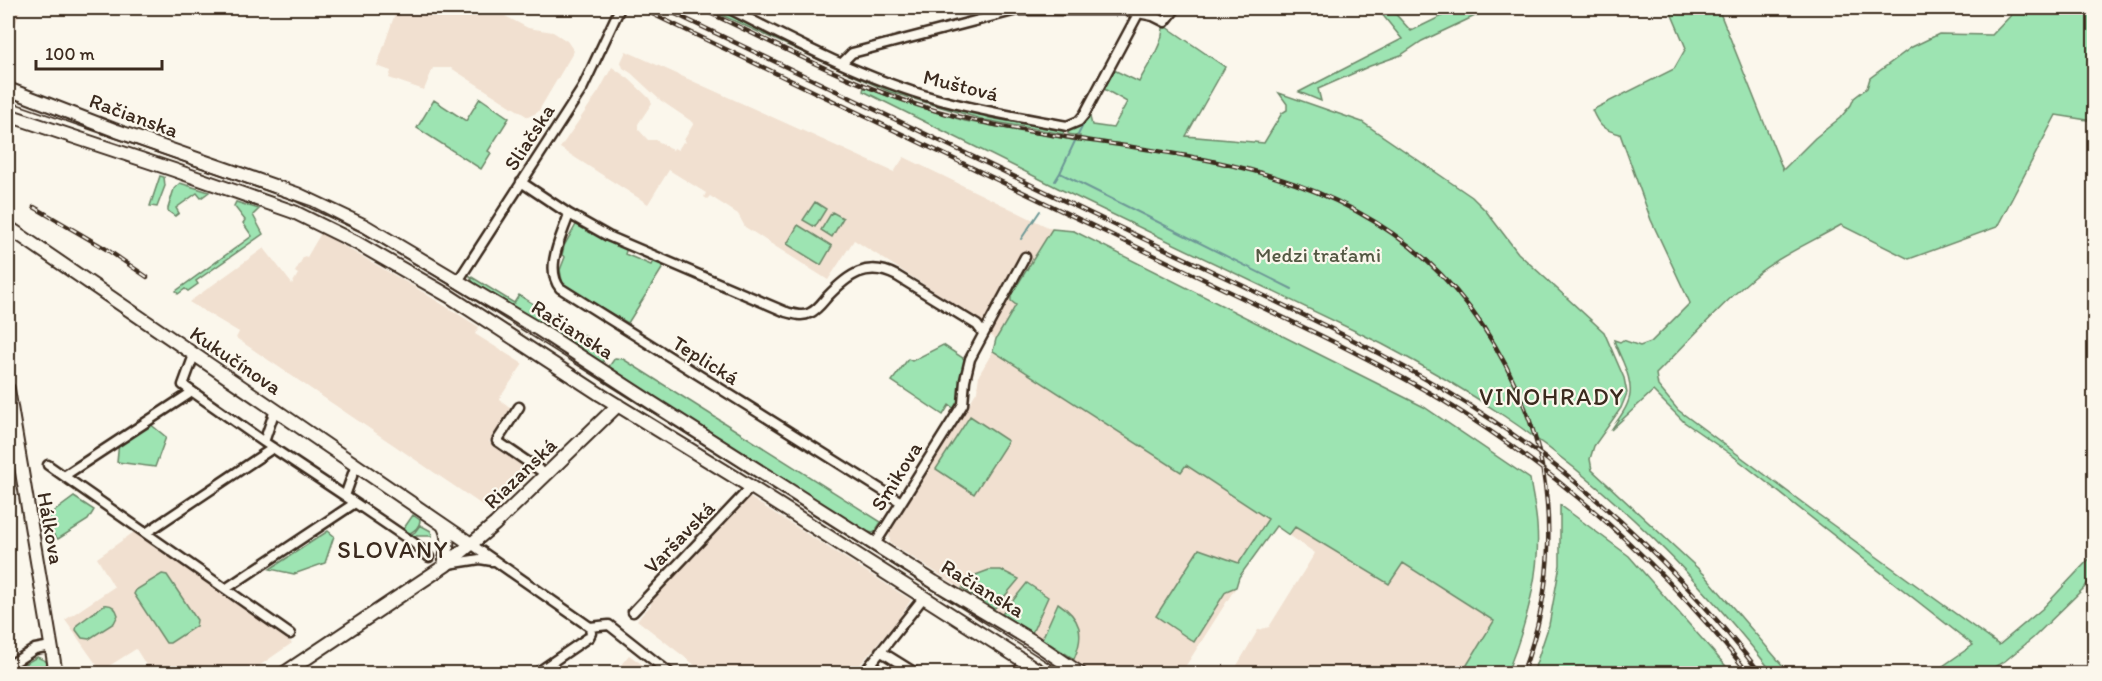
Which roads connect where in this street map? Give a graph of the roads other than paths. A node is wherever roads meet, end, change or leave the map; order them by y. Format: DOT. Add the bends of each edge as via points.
graph roads {
  1 [pos="620,8"];
  2 [pos="728,8"];
  3 [pos="1176,8"];
  4 [pos="1016,9"];
  5 [pos="1138,14"];
  6 [pos="842,63"];
  7 [pos="8,89"];
  8 [pos="8,115"];
  9 [pos="521,182"];
  10 [pos="569,214"];
  11 [pos="9,229"];
  12 [pos="1025,257"];
  13 [pos="458,281"];
  14 [pos="983,333"];
  15 [pos="194,355"];
  16 [pos="8,389"];
  17 [pos="191,392"];
  18 [pos="618,405"];
  19 [pos="519,407"];
  20 [pos="275,410"];
  21 [pos="269,446"];
  22 [pos="48,465"];
  23 [pos="356,465"];
  24 [pos="62,475"];
  25 [pos="547,475"];
  26 [pos="751,487"];
  27 [pos="345,496"];
  28 [pos="901,502"];
  29 [pos="355,503"];
  30 [pos="442,524"];
  31 [pos="146,532"];
  32 [pos="471,544"];
  33 [pos="875,544"];
  34 [pos="429,557"];
  35 [pos="498,563"];
  36 [pos="445,566"];
  37 [pos="227,588"];
  38 [pos="924,597"];
  39 [pos="633,612"];
  40 [pos="590,627"];
  41 [pos="290,634"];
  42 [pos="51,646"];
  43 [pos="880,651"];
  44 [pos="8,666"];
  45 [pos="1039,670"];
  46 [pos="56,674"];
  47 [pos="283,674"];
  48 [pos="535,674"];
  49 [pos="671,674"];
  50 [pos="863,674"];
  51 [pos="917,674"];
  52 [pos="1007,674"];
  53 [pos="1081,674"];
  1 -- 9 [label="street, Sliačska" via="582,89"];
  2 -- 6 [label="street, Muštová"];
  3 -- 5 [label="street" via="1165,22"];
  4 -- 5 [label="street" via="1097,8"];
  4 -- 6 [label="street" via="852,53"];
  5 -- 6 [label="street, Muštová" via="1084,115 1079,122 1067,126 936,99"];
  7 -- 13 [label="main road, Račianska" via="315,201"];
  8 -- 18 [label="main road, Račianska" via="307,217 448,296"];
  9 -- 10 [label="street"];
  9 -- 13 [label="street, Sliačska"];
  10 -- 14 [label="street" via="609,237 786,312 810,314 844,279 858,271 883,270 977,325"];
  10 -- 28 [label="street, Teplická" via="553,264 555,282 560,288"];
  11 -- 15 [label="main road, Kukučínova"];
  12 -- 14 [label="street, Smikova"];
  13 -- 33 [label="main road, Račianska"];
  14 -- 28 [label="street, Smikova" via="970,359 963,404"];
  15 -- 17 [label="street" via="183,385"];
  15 -- 20 [label="main road, Kukučínova"];
  16 -- 42 [label="main road, Hálkova"];
  17 -- 21 [label="street"];
  17 -- 24 [label="street"];
  18 -- 25 [label="main road, Riazanská"];
  18 -- 26 [label="main road, Račianska"];
  19 -- 25 [label="street" via="497,441"];
  20 -- 21 [label="street"];
  20 -- 23 [label="main road, Kukučínova"];
  21 -- 27 [label="street"];
  21 -- 31 [label="street"];
  22 -- 24 [label="street"];
  23 -- 27 [label="street"];
  23 -- 30 [label="main road, Kukučínova"];
  24 -- 31 [label="street"];
  25 -- 32 [label="main road, Riazanská"];
  26 -- 38 [label="main road, Račianska"];
  26 -- 39 [label="street, Varšavská"];
  27 -- 29 [label="street"];
  28 -- 33 [label="street, Smikova"];
  29 -- 34 [label="street"];
  29 -- 37 [label="street"];
  30 -- 32 [label="main road, Kukučínova"];
  30 -- 36 [label="main road" via="448,538"];
  31 -- 37 [label="street"];
  32 -- 35 [label="street, Kukučínova"];
  32 -- 36 [label="main road, Riazanská"];
  33 -- 53 [label="main road, Račianska"];
  35 -- 36 [label="street, Riazanská" via="480,559"];
  35 -- 40 [label="street, Kukučínova"];
  36 -- 47 [label="main road, Riazanská"];
  37 -- 41 [label="street"];
  38 -- 43 [label="street"];
  38 -- 45 [label="main road, Račianska"];
  40 -- 48 [label="street" via="590,637"];
  40 -- 49 [label="street, Kukučínova" via="609,625"];
  42 -- 44 [label="street" via="35,649"];
  42 -- 46 [label="main road, Hálkova"];
  43 -- 50 [label="street"];
  43 -- 51 [label="street"];
  45 -- 52 [label="street"];
}
